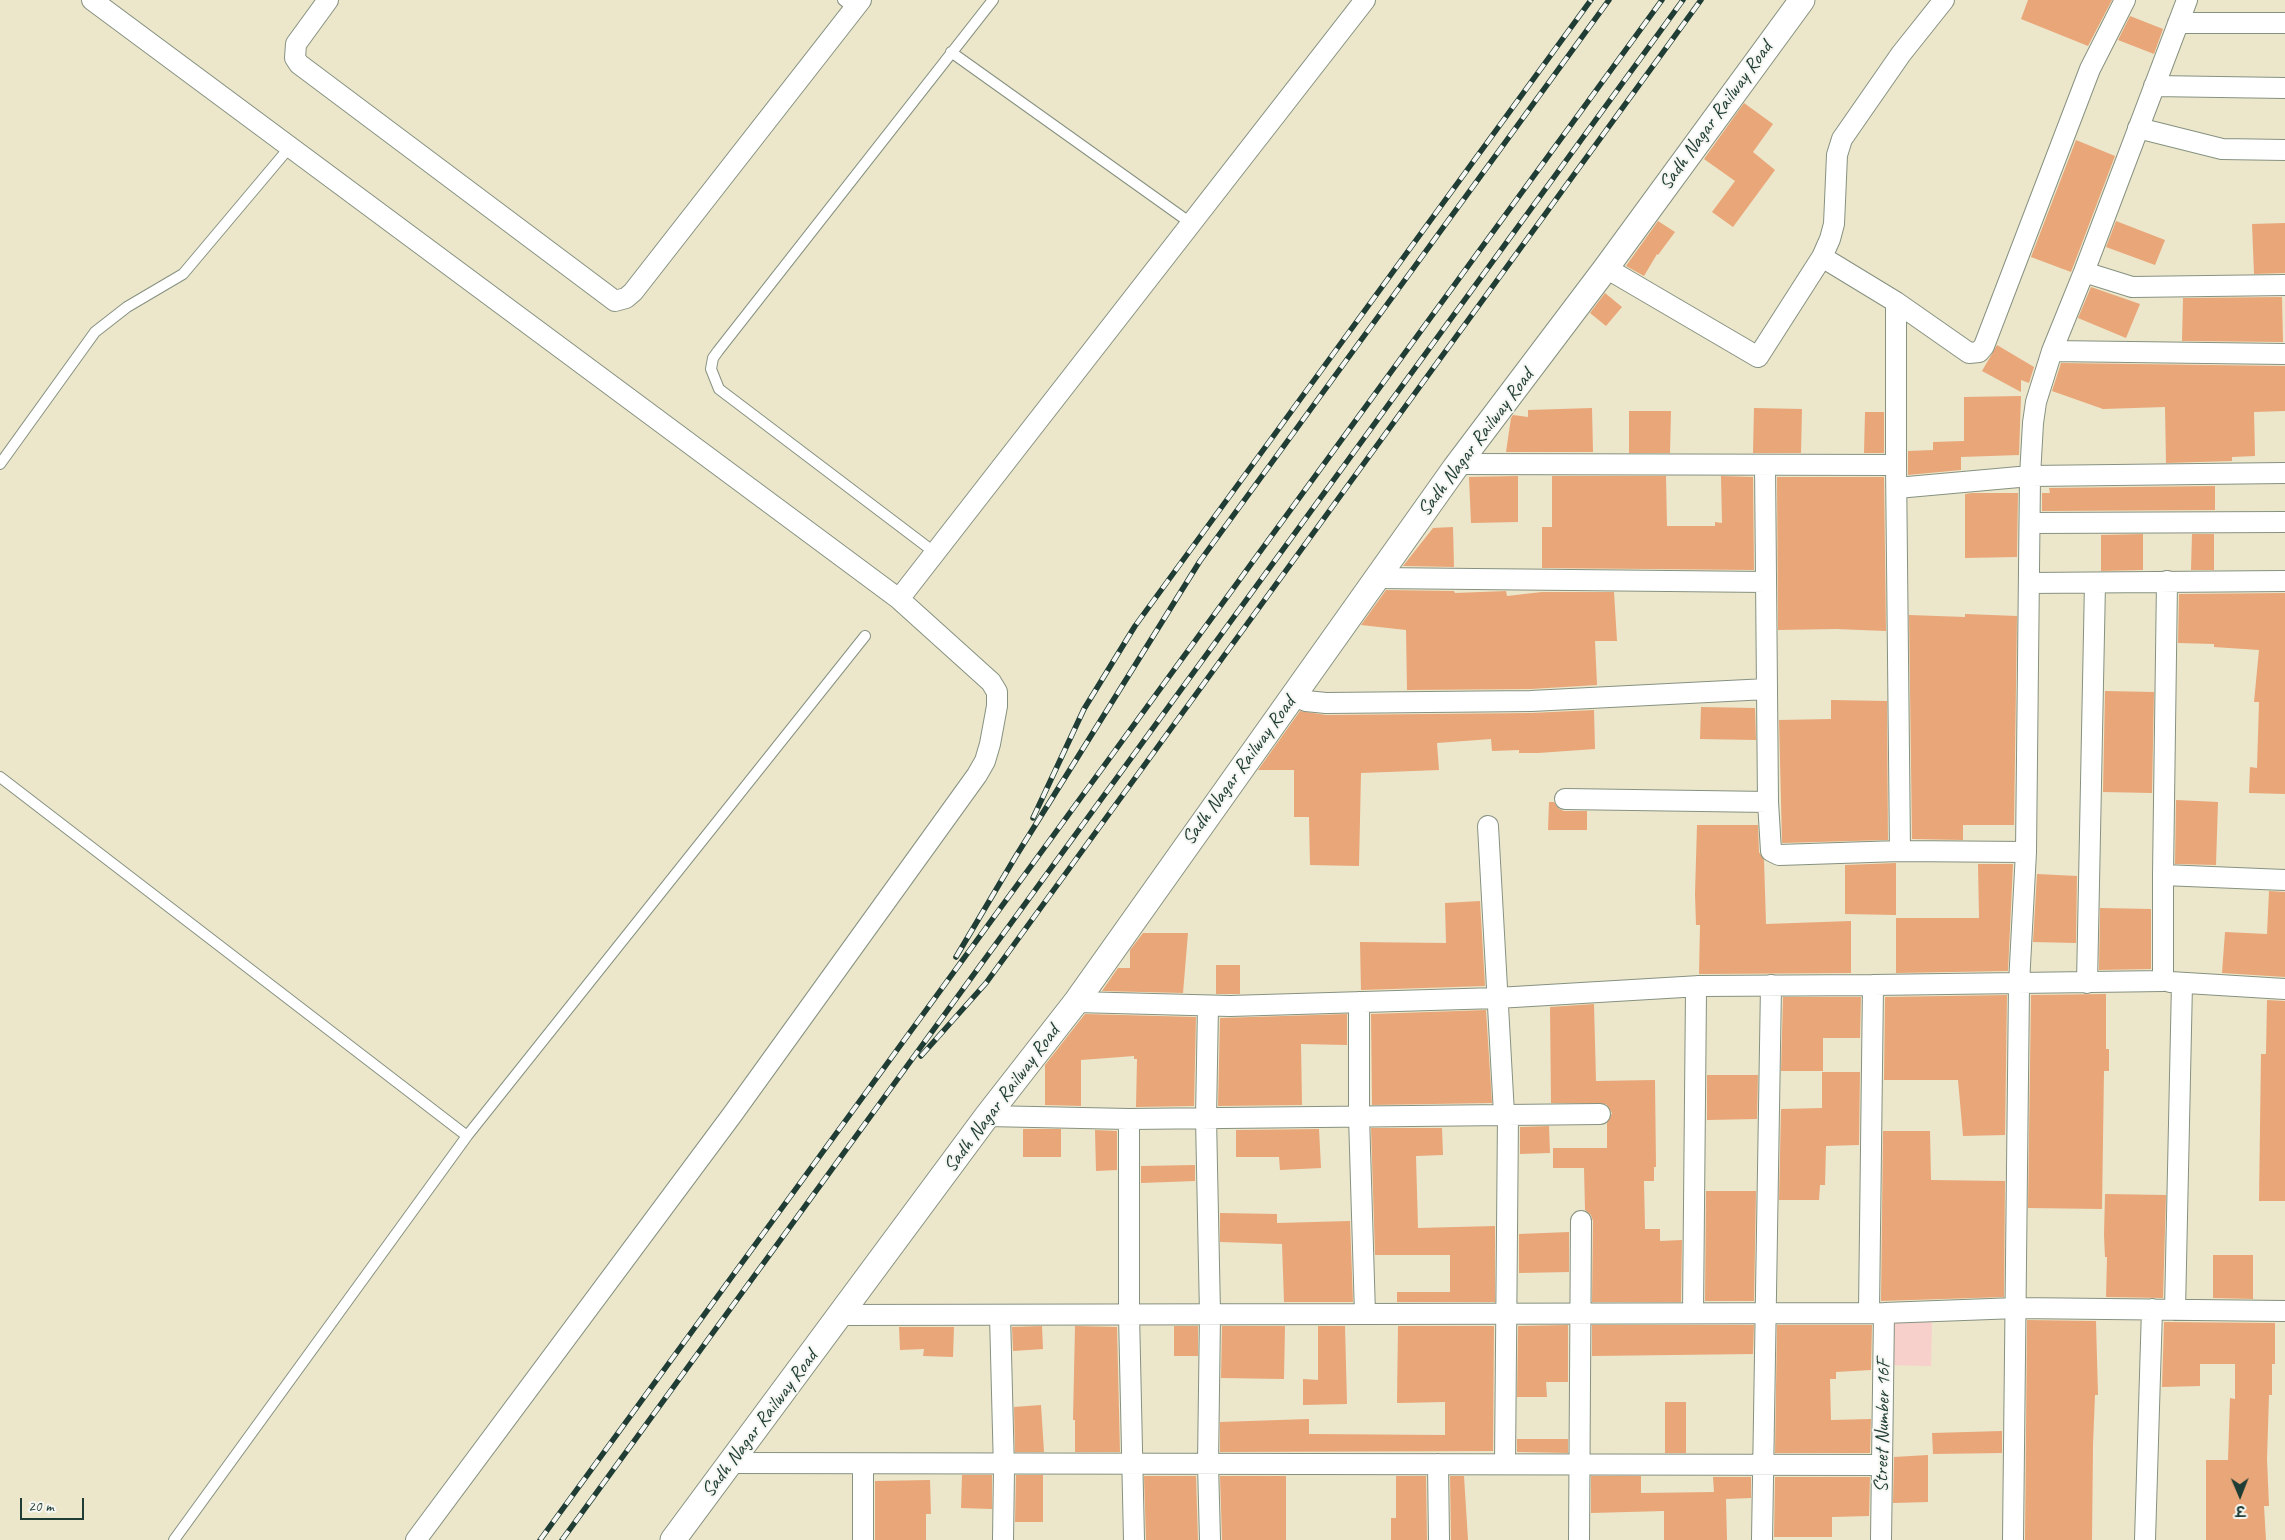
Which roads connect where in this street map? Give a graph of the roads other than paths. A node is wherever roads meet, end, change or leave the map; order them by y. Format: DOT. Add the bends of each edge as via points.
graph roads {
  1 [pos="92,0"];
  2 [pos="328,0"];
  3 [pos="993,0"];
  4 [pos="1365,0"];
  5 [pos="1802,0"];
  6 [pos="1944,0"];
  7 [pos="2125,0"];
  8 [pos="2187,0"];
  9 [pos="853,3"];
  10 [pos="2178,23"];
  11 [pos="2285,23"];
  12 [pos="951,52"];
  13 [pos="2154,86"];
  14 [pos="2285,88"];
  15 [pos="2138,128"];
  16 [pos="288,148"];
  17 [pos="2285,150"];
  18 [pos="1192,224"];
  19 [pos="1822,257"];
  20 [pos="1606,268"];
  21 [pos="2084,272"];
  22 [pos="2285,285"];
  23 [pos="1896,302"];
  24 [pos="2052,351"];
  25 [pos="2285,354"];
  26 [pos="0,464"];
  27 [pos="1458,464"];
  28 [pos="1765,465"];
  29 [pos="1896,465"];
  30 [pos="2285,473"];
  31 [pos="2030,476"];
  32 [pos="1897,488"];
  33 [pos="2030,522"];
  34 [pos="2285,522"];
  35 [pos="934,552"];
  36 [pos="1377,578"];
  37 [pos="2167,581"];
  38 [pos="2285,581"];
  39 [pos="1766,582"];
  40 [pos="2029,583"];
  41 [pos="2095,583"];
  42 [pos="899,599"];
  43 [pos="865,636"];
  44 [pos="1767,689"];
  45 [pos="1293,696"];
  46 [pos="0,777"];
  47 [pos="1565,799"];
  48 [pos="1768,802"];
  49 [pos="1488,826"];
  50 [pos="1900,851"];
  51 [pos="2026,852"];
  52 [pos="2163,875"];
  53 [pos="2285,879"];
  54 [pos="2172,982"];
  55 [pos="2087,983"];
  56 [pos="2019,984"];
  57 [pos="1771,985"];
  58 [pos="1873,985"];
  59 [pos="1698,986"];
  60 [pos="2285,990"];
  61 [pos="1497,998"];
  62 [pos="1076,1002"];
  63 [pos="1359,1002"];
  64 [pos="1208,1006"];
  65 [pos="1506,1114"];
  66 [pos="1600,1114"];
  67 [pos="987,1116"];
  68 [pos="1359,1116"];
  69 [pos="1206,1118"];
  70 [pos="1129,1119"];
  71 [pos="466,1136"];
  72 [pos="1581,1221"];
  73 [pos="2017,1308"];
  74 [pos="2152,1309"];
  75 [pos="2175,1310"];
  76 [pos="2285,1311"];
  77 [pos="1768,1312"];
  78 [pos="1876,1312"];
  79 [pos="1505,1313"];
  80 [pos="1579,1313"];
  81 [pos="1692,1313"];
  82 [pos="1129,1314"];
  83 [pos="1210,1314"];
  84 [pos="1366,1314"];
  85 [pos="842,1315"];
  86 [pos="1000,1315"];
  87 [pos="731,1463"];
  88 [pos="863,1464"];
  89 [pos="1004,1464"];
  90 [pos="1132,1464"];
  91 [pos="1208,1464"];
  92 [pos="1438,1464"];
  93 [pos="1505,1464"];
  94 [pos="1581,1464"];
  95 [pos="1763,1464"];
  96 [pos="1882,1465"];
  97 [pos="174,1540"];
  98 [pos="416,1540"];
  99 [pos="673,1540"];
  100 [pos="863,1540"];
  101 [pos="1003,1540"];
  102 [pos="1134,1540"];
  103 [pos="1210,1540"];
  104 [pos="1440,1540"];
  105 [pos="1579,1540"];
  106 [pos="1762,1540"];
  107 [pos="1881,1540"];
  108 [pos="2013,1540"];
  109 [pos="2145,1540"];
  1 -- 16 [label="street"];
  2 -- 9 [label="street" via="296,44 295,58 299,64 614,301 626,298 632,292"];
  3 -- 12 [label="lane"];
  4 -- 18 [label="street"];
  5 -- 20 [label="street, Sadh Nagar Railway Road"];
  6 -- 19 [label="street" via="1901,54 1842,139 1836,155 1834,224"];
  7 -- 23 [label="street" via="2090,69 1984,346 1979,352 1969,353"];
  8 -- 10 [label="street"];
  10 -- 11 [label="street"];
  10 -- 13 [label="street"];
  12 -- 18 [label="lane"];
  12 -- 35 [label="lane" via="718,351 711,369 719,389"];
  13 -- 14 [label="street"];
  13 -- 15 [label="street"];
  15 -- 17 [label="street" via="2213,147"];
  15 -- 21 [label="street"];
  16 -- 26 [label="lane" via="183,274 127,307 95,332"];
  16 -- 42 [label="street"];
  18 -- 35 [label="street"];
  19 -- 20 [label="street" via="1758,357"];
  19 -- 23 [label="street"];
  20 -- 27 [label="street, Sadh Nagar Railway Road"];
  21 -- 22 [label="street" via="2132,287"];
  21 -- 24 [label="street"];
  23 -- 29 [label="street"];
  24 -- 25 [label="street"];
  24 -- 31 [label="street" via="2036,402"];
  27 -- 28 [label="street"];
  27 -- 36 [label="street, Sadh Nagar Railway Road"];
  28 -- 29 [label="street"];
  28 -- 39 [label="street"];
  29 -- 32 [label="street"];
  30 -- 31 [label="street"];
  31 -- 32 [label="street"];
  31 -- 33 [label="street"];
  32 -- 50 [label="street"];
  33 -- 34 [label="street"];
  33 -- 40 [label="street"];
  35 -- 42 [label="street"];
  36 -- 39 [label="street"];
  36 -- 45 [label="street, Sadh Nagar Railway Road"];
  37 -- 38 [label="street"];
  37 -- 41 [label="street"];
  37 -- 52 [label="street"];
  39 -- 44 [label="street"];
  40 -- 41 [label="street"];
  40 -- 51 [label="street"];
  41 -- 55 [label="street"];
  42 -- 98 [label="street" via="994,688 998,706 985,762 732,1114"];
  43 -- 71 [label="lane"];
  44 -- 45 [label="street" via="1531,701 1326,703"];
  44 -- 48 [label="street"];
  45 -- 62 [label="street, Sadh Nagar Railway Road"];
  46 -- 71 [label="lane"];
  47 -- 48 [label="street"];
  48 -- 50 [label="street" via="1770,846 1774,854"];
  49 -- 61 [label="street"];
  50 -- 51 [label="street"];
  51 -- 56 [label="street"];
  52 -- 53 [label="street"];
  52 -- 54 [label="street"];
  54 -- 55 [label="street"];
  54 -- 60 [label="street"];
  54 -- 75 [label="street"];
  55 -- 56 [label="street"];
  56 -- 58 [label="street"];
  56 -- 73 [label="street"];
  57 -- 58 [label="street"];
  57 -- 59 [label="street"];
  57 -- 77 [label="street"];
  58 -- 78 [label="street, Street Number 16F"];
  59 -- 61 [label="street"];
  59 -- 81 [label="street"];
  61 -- 63 [label="street"];
  61 -- 65 [label="street"];
  62 -- 64 [label="street"];
  62 -- 67 [label="street, Sadh Nagar Railway Road"];
  63 -- 64 [label="street"];
  63 -- 68 [label="street"];
  64 -- 69 [label="street"];
  65 -- 66 [label="street"];
  65 -- 68 [label="street"];
  65 -- 79 [label="street"];
  67 -- 70 [label="street"];
  67 -- 85 [label="street, Sadh Nagar Railway Road"];
  68 -- 69 [label="street"];
  68 -- 84 [label="street"];
  69 -- 70 [label="street"];
  69 -- 83 [label="street"];
  70 -- 82 [label="street"];
  71 -- 97 [label="lane"];
  72 -- 80 [label="street"];
  73 -- 74 [label="street"];
  73 -- 78 [label="street"];
  73 -- 108 [label="street"];
  74 -- 75 [label="street"];
  74 -- 109 [label="street"];
  75 -- 76 [label="street"];
  77 -- 78 [label="street"];
  77 -- 81 [label="street"];
  77 -- 95 [label="street"];
  78 -- 96 [label="street, Street Number 16F"];
  79 -- 80 [label="street"];
  79 -- 84 [label="street"];
  79 -- 93 [label="street"];
  80 -- 81 [label="street"];
  80 -- 94 [label="street"];
  82 -- 83 [label="street"];
  82 -- 86 [label="street"];
  82 -- 90 [label="street"];
  83 -- 84 [label="street"];
  83 -- 91 [label="street"];
  85 -- 86 [label="street"];
  85 -- 87 [label="street, Sadh Nagar Railway Road"];
  86 -- 89 [label="street"];
  87 -- 88 [label="street"];
  87 -- 99 [label="street, Sadh Nagar Railway Road"];
  88 -- 89 [label="street"];
  88 -- 100 [label="street"];
  89 -- 90 [label="street"];
  89 -- 101 [label="street"];
  90 -- 91 [label="street"];
  90 -- 102 [label="street"];
  91 -- 92 [label="street"];
  91 -- 103 [label="street"];
  92 -- 93 [label="street"];
  92 -- 104 [label="street"];
  93 -- 94 [label="street"];
  94 -- 95 [label="street"];
  94 -- 105 [label="street"];
  95 -- 96 [label="street"];
  95 -- 106 [label="street"];
  96 -- 107 [label="street, Street Number 16F"];
}
